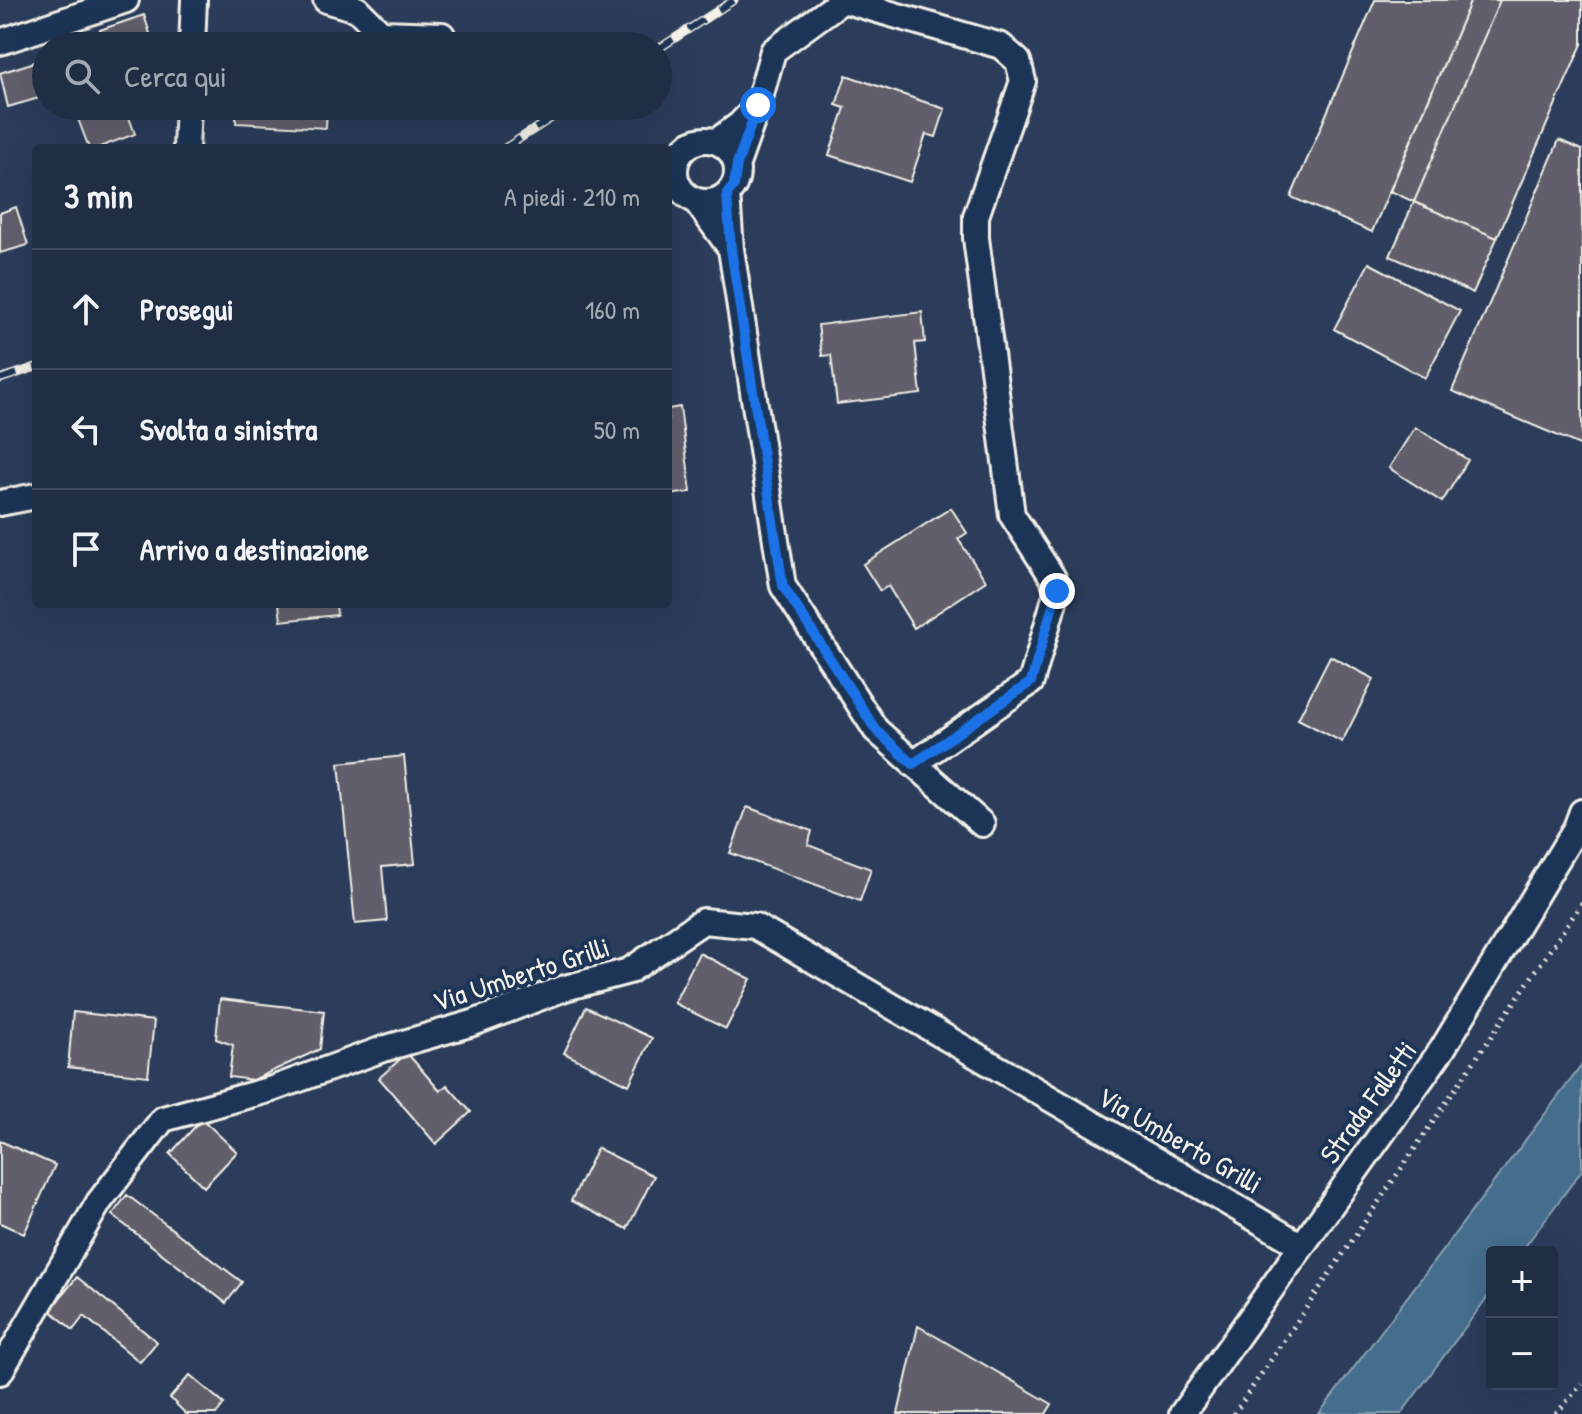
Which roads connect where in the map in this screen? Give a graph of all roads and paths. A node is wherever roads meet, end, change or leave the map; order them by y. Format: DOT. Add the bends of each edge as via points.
graph roads {
  1 [pos="126,0"];
  2 [pos="194,0"];
  3 [pos="326,0"];
  4 [pos="843,0"];
  5 [pos="193,32"];
  6 [pos="380,32"];
  7 [pos="0,42"];
  8 [pos="758,105"];
  9 [pos="187,120"];
  10 [pos="717,141"];
  11 [pos="186,144"];
  12 [pos="674,154"];
  13 [pos="737,164"];
  14 [pos="672,179"];
  15 [pos="727,194"];
  16 [pos="696,201"];
  17 [pos="731,249"];
  18 [pos="32,497"];
  19 [pos="0,503"];
  20 [pos="913,764"];
  21 [pos="1582,812"];
  22 [pos="982,824"];
  23 [pos="1582,903"];
  24 [pos="1302,1246"];
  25 [pos="0,1372"];
  26 [pos="1582,1383"];
  27 [pos="1182,1414"];
  28 [pos="1234,1414"];
  29 [pos="1556,1414"];
  1 -- 7 [label="street"];
  2 -- 5 [label="street"];
  3 -- 6 [label="street" via="357,9"];
  4 -- 8 [label="street" via="773,51"];
  4 -- 20 [label="street" via="1001,46 1018,61 1023,81 976,216 976,238 1012,515 1057,591 1031,682"];
  8 -- 10 [label="street"];
  8 -- 13 [label="street"];
  9 -- 11 [label="street"];
  10 -- 12 [label="street" via="697,140"];
  10 -- 13 [label="street"];
  12 -- 14 [label="street"];
  13 -- 15 [label="street"];
  14 -- 16 [label="street"];
  15 -- 16 [label="street"];
  15 -- 17 [label="street"];
  16 -- 17 [label="street"];
  17 -- 20 [label="street" via="783,586 876,730"];
  18 -- 19 [label="street"];
  20 -- 22 [label="street"];
  21 -- 24 [label="street, Strada Falletti" via="1443,1048"];
  23 -- 28 [label="path"];
  24 -- 25 [label="street, Via Umberto Grilli" via="755,926 703,921 629,971 272,1089 163,1119 99,1202"];
  24 -- 27 [label="street, Strada Falletti"];
  26 -- 29 [label="path"];
}
